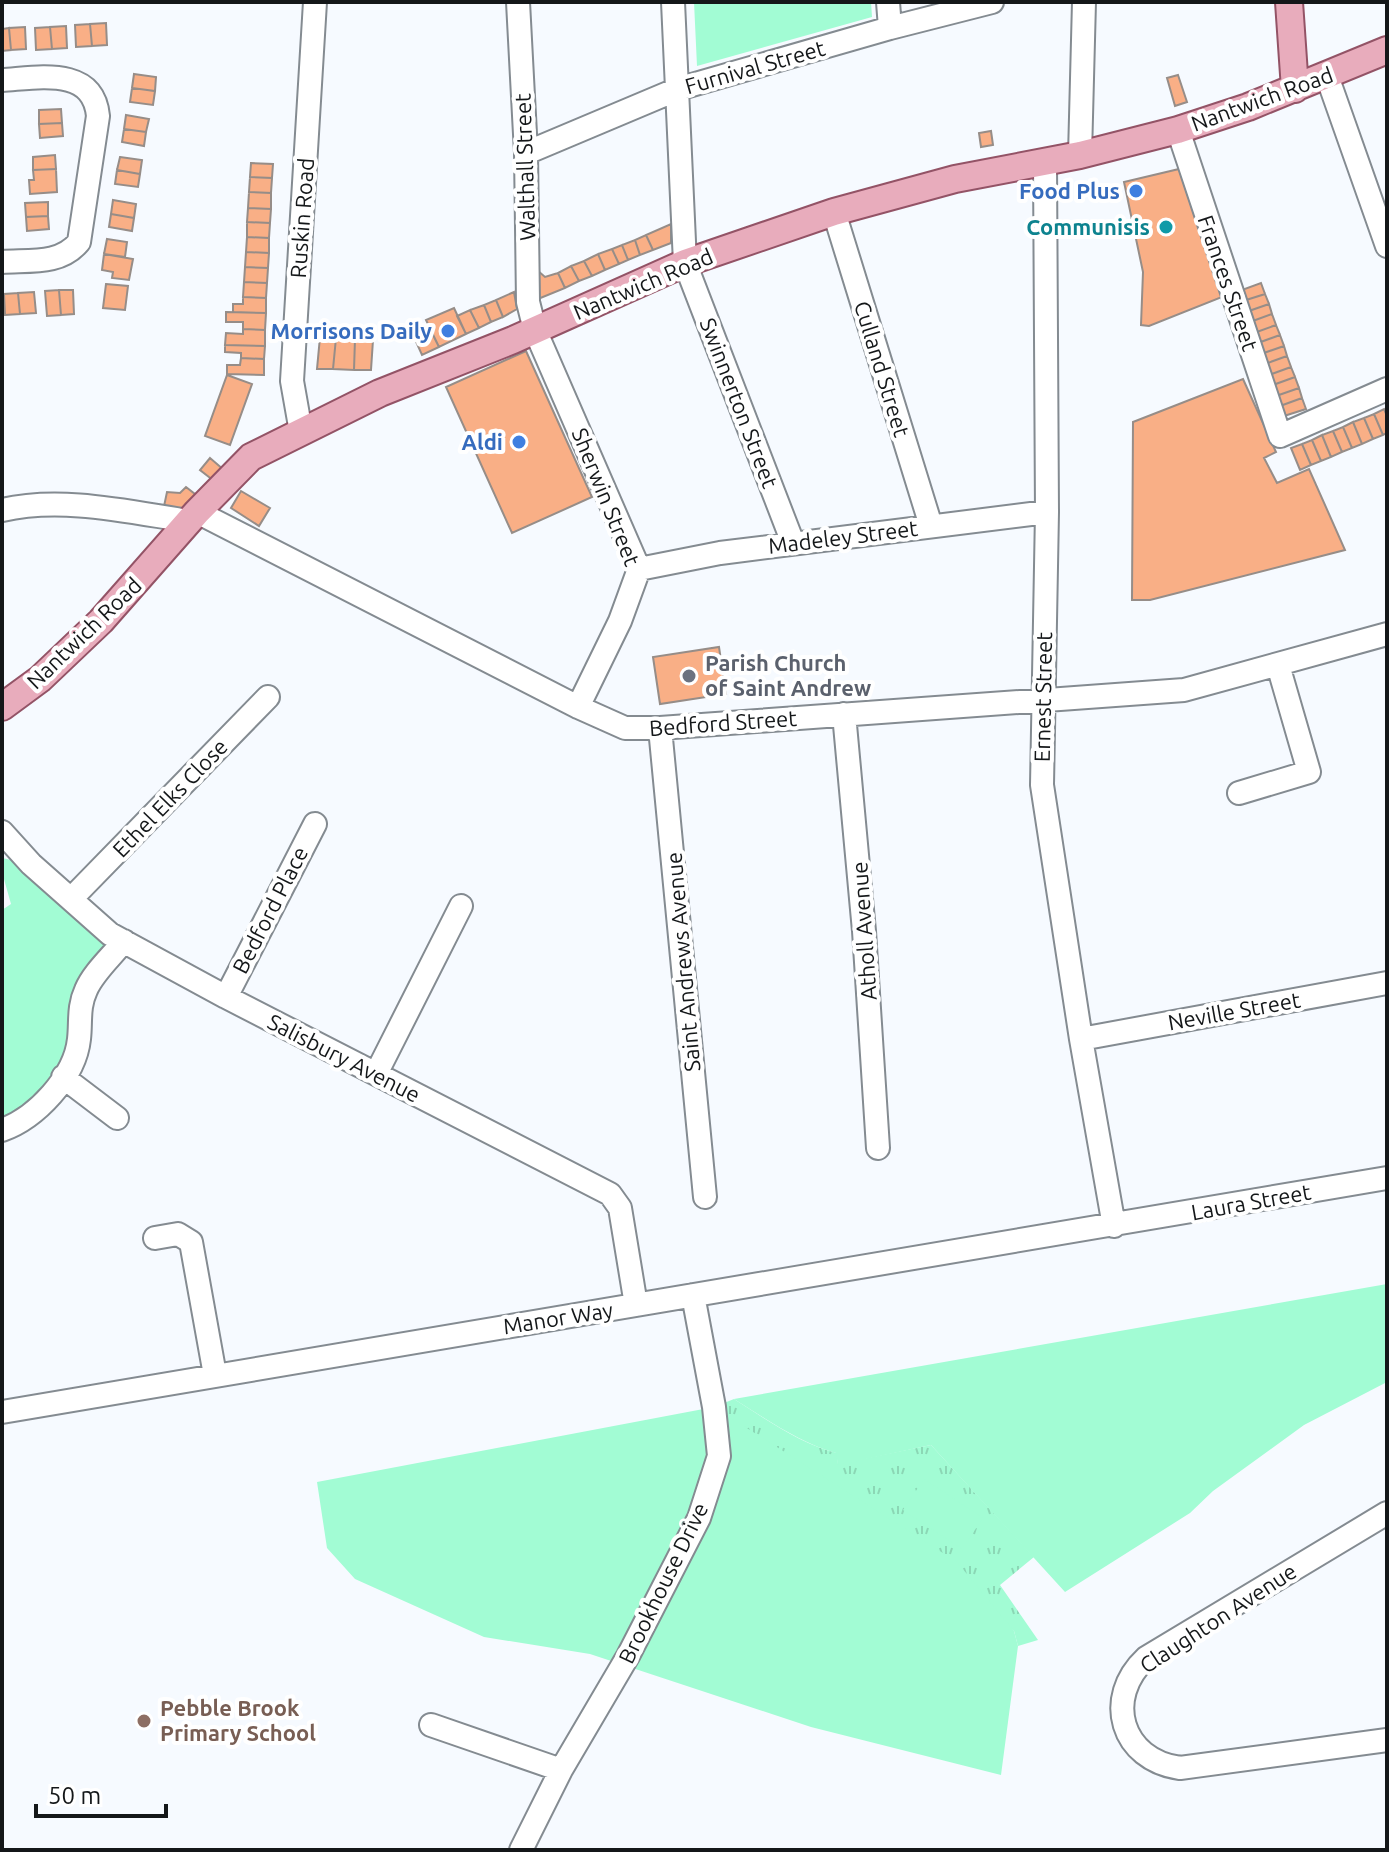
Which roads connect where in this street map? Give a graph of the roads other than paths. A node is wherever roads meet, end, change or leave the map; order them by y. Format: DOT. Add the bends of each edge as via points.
graph roads {
  1 [pos="315,2"];
  2 [pos="518,2"];
  3 [pos="673,2"];
  4 [pos="888,2"];
  5 [pos="992,2"];
  6 [pos="1084,2"];
  7 [pos="1289,2"];
  8 [pos="890,28"];
  9 [pos="1387,50"];
  10 [pos="1327,76"];
  11 [pos="2,80"];
  12 [pos="678,89"];
  13 [pos="1295,89"];
  14 [pos="1178,130"];
  15 [pos="526,153"];
  16 [pos="1080,155"];
  17 [pos="1045,162"];
  18 [pos="834,212"];
  19 [pos="1387,246"];
  20 [pos="2,262"];
  21 [pos="685,263"];
  22 [pos="535,330"];
  23 [pos="1387,389"];
  24 [pos="301,432"];
  25 [pos="2,510"];
  26 [pos="1047,512"];
  27 [pos="193,517"];
  28 [pos="931,526"];
  29 [pos="793,543"];
  30 [pos="639,569"];
  31 [pos="1387,634"];
  32 [pos="1278,665"];
  33 [pos="268,697"];
  34 [pos="1043,702"];
  35 [pos="2,707"];
  36 [pos="578,707"];
  37 [pos="844,714"];
  38 [pos="660,728"];
  39 [pos="1239,793"];
  40 [pos="315,824"];
  41 [pos="2,832"];
  42 [pos="71,899"];
  43 [pos="461,906"];
  44 [pos="124,941"];
  45 [pos="1387,983"];
  46 [pos="226,997"];
  47 [pos="1081,1039"];
  48 [pos="376,1074"];
  49 [pos="63,1077"];
  50 [pos="117,1118"];
  51 [pos="2,1130"];
  52 [pos="878,1148"];
  53 [pos="1387,1178"];
  54 [pos="705,1197"];
  55 [pos="1114,1226"];
  56 [pos="155,1238"];
  57 [pos="693,1295"];
  58 [pos="636,1305"];
  59 [pos="215,1375"];
  60 [pos="2,1412"];
  61 [pos="1387,1513"];
  62 [pos="431,1725"];
  63 [pos="1387,1740"];
  64 [pos="561,1770"];
  65 [pos="521,1850"];
  1 -- 24 [label="street, Ruskin Road" via="292,381"];
  2 -- 15 [label="street, Walthall Street"];
  3 -- 12 [label="street, Swinnerton Street"];
  4 -- 8 [label="street"];
  5 -- 8 [label="street, Furnival Street"];
  6 -- 16 [label="street"];
  7 -- 13 [label="main road"];
  8 -- 12 [label="street, Furnival Street"];
  9 -- 10 [label="main road, Nantwich Road"];
  10 -- 13 [label="main road, Nantwich Road"];
  10 -- 19 [label="street"];
  11 -- 20 [label="street" via="60,76 74,81 97,102 98,116 79,242 60,258"];
  12 -- 15 [label="street, Furnival Street"];
  12 -- 21 [label="street, Swinnerton Street"];
  13 -- 14 [label="main road, Nantwich Road"];
  14 -- 16 [label="main road, Nantwich Road"];
  14 -- 23 [label="street, Frances Street" via="1280,436"];
  15 -- 22 [label="street, Walthall Street" via="528,302"];
  16 -- 17 [label="main road, Nantwich Road"];
  17 -- 18 [label="main road, Nantwich Road" via="955,179"];
  17 -- 26 [label="street, Ernest Street"];
  18 -- 21 [label="main road, Nantwich Road"];
  18 -- 28 [label="street, Culland Street"];
  21 -- 22 [label="main road, Nantwich Road"];
  21 -- 29 [label="street, Swinnerton Street"];
  22 -- 24 [label="main road, Nantwich Road" via="380,393"];
  22 -- 30 [label="street, Sherwin Street"];
  24 -- 27 [label="main road, Nantwich Road" via="251,457"];
  25 -- 27 [label="street, Bedford Street" via="91,506"];
  26 -- 28 [label="street, Madeley Street"];
  26 -- 34 [label="street, Ernest Street"];
  27 -- 35 [label="main road, Nantwich Road" via="91,631"];
  27 -- 36 [label="street, Bedford Street"];
  28 -- 29 [label="street, Madeley Street"];
  29 -- 30 [label="street, Madeley Street"];
  30 -- 36 [label="street, Sherwin Street"];
  31 -- 32 [label="street, Bedford Street"];
  32 -- 34 [label="street, Bedford Street" via="1184,690"];
  32 -- 39 [label="street" via="1309,772"];
  33 -- 42 [label="street, Ethel Elks Close"];
  34 -- 37 [label="street, Bedford Street"];
  34 -- 47 [label="street, Ernest Street" via="1042,785"];
  36 -- 38 [label="street, Bedford Street" via="625,728"];
  37 -- 38 [label="street, Bedford Street"];
  37 -- 52 [label="street, Atholl Avenue"];
  38 -- 54 [label="street, Saint Andrews Avenue"];
  40 -- 46 [label="street, Bedford Place"];
  41 -- 42 [label="street, Salisbury Avenue"];
  42 -- 44 [label="street, Salisbury Avenue"];
  43 -- 48 [label="street"];
  44 -- 46 [label="street, Salisbury Avenue"];
  44 -- 49 [label="street" via="86,989 79,1041"];
  45 -- 47 [label="street, Neville Street"];
  46 -- 48 [label="street, Salisbury Avenue"];
  47 -- 55 [label="street, Ernest Street"];
  48 -- 58 [label="street, Salisbury Avenue" via="610,1194 620,1208"];
  49 -- 50 [label="street"];
  49 -- 51 [label="street" via="32,1116"];
  53 -- 55 [label="street, Laura Street"];
  55 -- 57 [label="street, Manor Way"];
  56 -- 59 [label="street" via="178,1234 191,1242"];
  57 -- 58 [label="street, Manor Way"];
  57 -- 64 [label="street, Brookhouse Drive" via="719,1456 699,1518 628,1656"];
  58 -- 59 [label="street, Manor Way"];
  59 -- 60 [label="street, Manor Way"];
  61 -- 63 [label="street, Claughton Avenue" via="1146,1658 1126,1684 1122,1707 1127,1731 1139,1750 1180,1768"];
  62 -- 64 [label="street"];
  64 -- 65 [label="street, Brookhouse Drive"];
}
